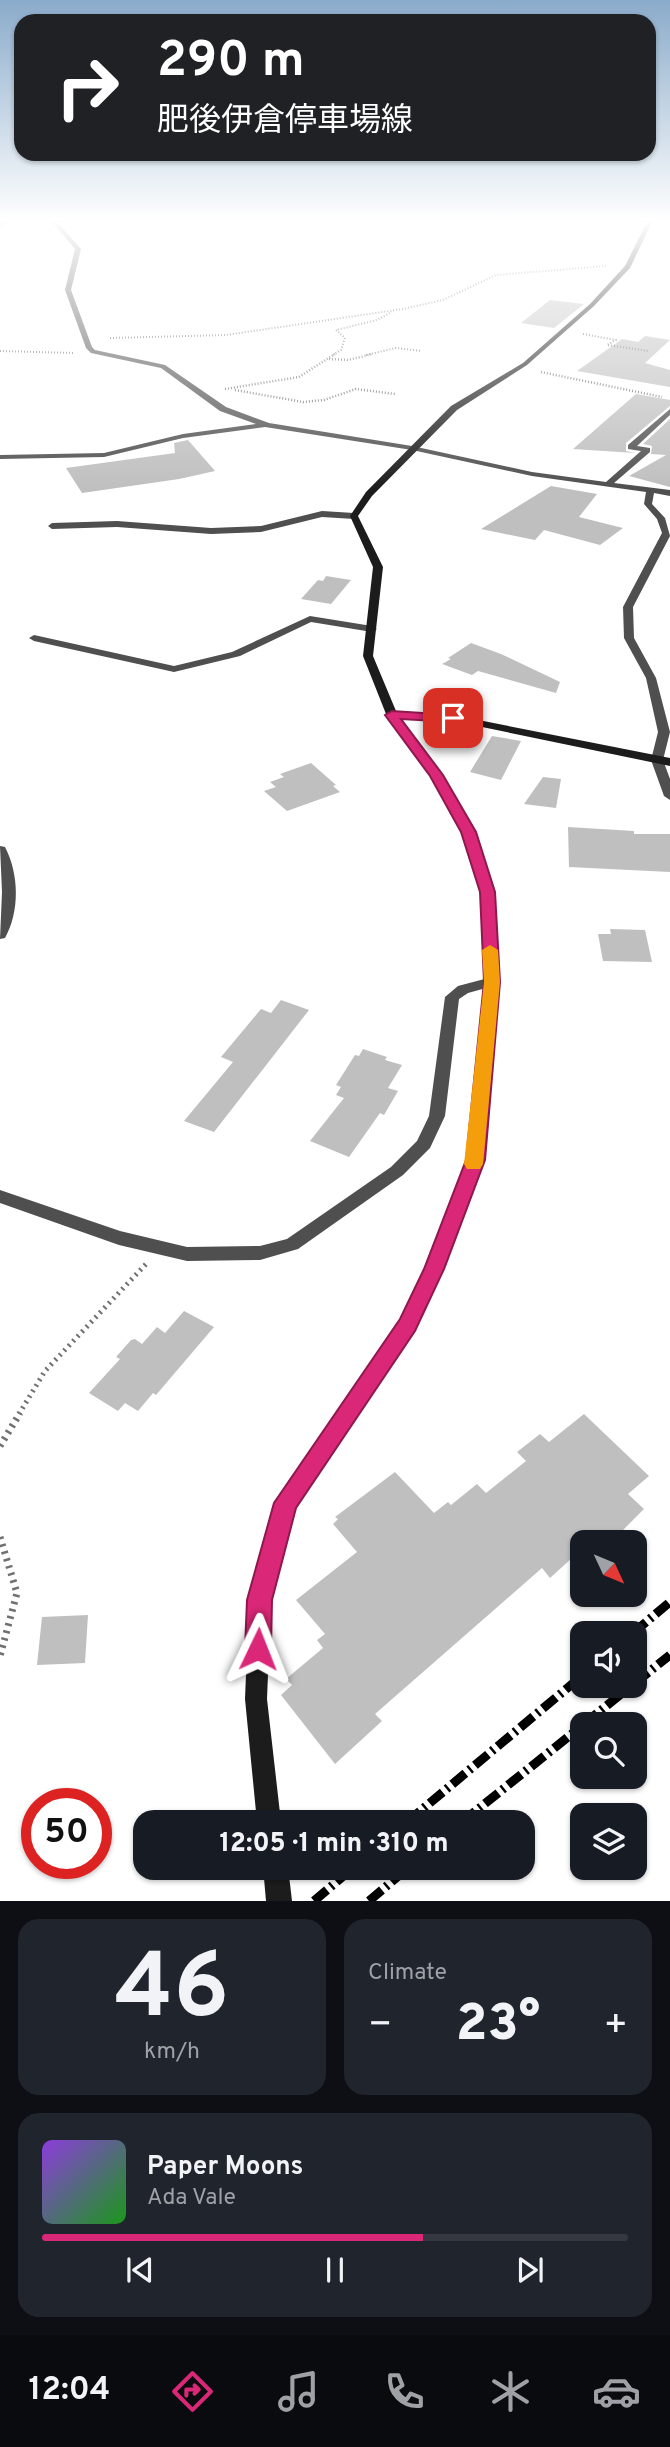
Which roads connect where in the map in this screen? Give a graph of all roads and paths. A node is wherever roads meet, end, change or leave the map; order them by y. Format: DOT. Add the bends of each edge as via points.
graph roads {
  1 [pos="75,311"];
  2 [pos="393,311"];
  3 [pos="397,311"];
  4 [pos="584,311"];
  5 [pos="564,331"];
  6 [pos="85,340"];
  7 [pos="0,351"];
  8 [pos="422,351"];
  9 [pos="649,351"];
  10 [pos="93,352"];
  11 [pos="328,358"];
  12 [pos="519,368"];
  13 [pos="193,387"];
  14 [pos="228,389"];
  15 [pos="395,394"];
  16 [pos="670,398"];
  17 [pos="670,411"];
  18 [pos="267,425"];
  19 [pos="412,449"];
  20 [pos="0,457"];
  21 [pos="607,485"];
  22 [pos="650,491"];
  23 [pos="670,493"];
  24 [pos="354,516"];
  25 [pos="52,526"];
  26 [pos="372,628"];
  27 [pos="34,638"];
  28 [pos="392,715"];
  29 [pos="657,760"];
  30 [pos="670,762"];
  31 [pos="670,796"];
  32 [pos="0,850"];
  33 [pos="0,935"];
  34 [pos="492,982"];
  35 [pos="0,1196"];
  36 [pos="161,1248"];
  37 [pos="0,1446"];
  38 [pos="0,1537"];
  39 [pos="0,1656"];
  40 [pos="268,1810"];
  41 [pos="277,1880"];
  42 [pos="279,1901"];
  1 -- 6 [label="street"];
  2 -- 6 [label="path" via="226,334"];
  3 -- 11 [label="path" via="336,330 345,338 341,350"];
  4 -- 5 [label="main road"];
  5 -- 9 [label="path" via="616,340 607,345"];
  5 -- 12 [label="main road"];
  6 -- 10 [label="street"];
  7 -- 10 [label="path"];
  8 -- 11 [label="path" via="396,348 348,360"];
  10 -- 13 [label="street" via="155,363"];
  11 -- 14 [label="path" via="299,377"];
  12 -- 16 [label="path"];
  12 -- 19 [label="main road" via="454,408"];
  13 -- 14 [label="path"];
  13 -- 18 [label="street" via="223,409"];
  14 -- 15 [label="path" via="303,402 356,389"];
  17 -- 21 [label="street" via="631,447 647,450"];
  18 -- 19 [label="street"];
  18 -- 20 [label="street" via="183,436 104,455"];
  19 -- 21 [label="street"];
  19 -- 24 [label="main road"];
  21 -- 22 [label="street"];
  22 -- 23 [label="street"];
  22 -- 29 [label="street" via="648,504 667,533 628,607 629,638 651,678 664,732"];
  24 -- 25 [label="street" via="322,514 261,529 211,531 117,524"];
  24 -- 26 [label="main road" via="378,567"];
  26 -- 27 [label="street" via="310,619 236,654 174,669"];
  26 -- 28 [label="main road" via="368,656"];
  28 -- 29 [label="main road" via="453,718"];
  28 -- 34 [label="main road" via="436,775 468,832 488,892"];
  29 -- 30 [label="main road"];
  29 -- 31 [label="street"];
  32 -- 33 [label="street" via="10,876 6,924"];
  34 -- 36 [label="street" via="463,989 452,997 437,1116 424,1144 397,1171 292,1244 260,1253 187,1254"];
  34 -- 40 [label="main road" via="475,1160 434,1269 408,1325 286,1503 260,1600 256,1699"];
  35 -- 36 [label="street"];
  36 -- 37 [label="path" via="45,1371"];
  38 -- 39 [label="path" via="17,1593"];
  41 -- 42 [label="main road"];
}
